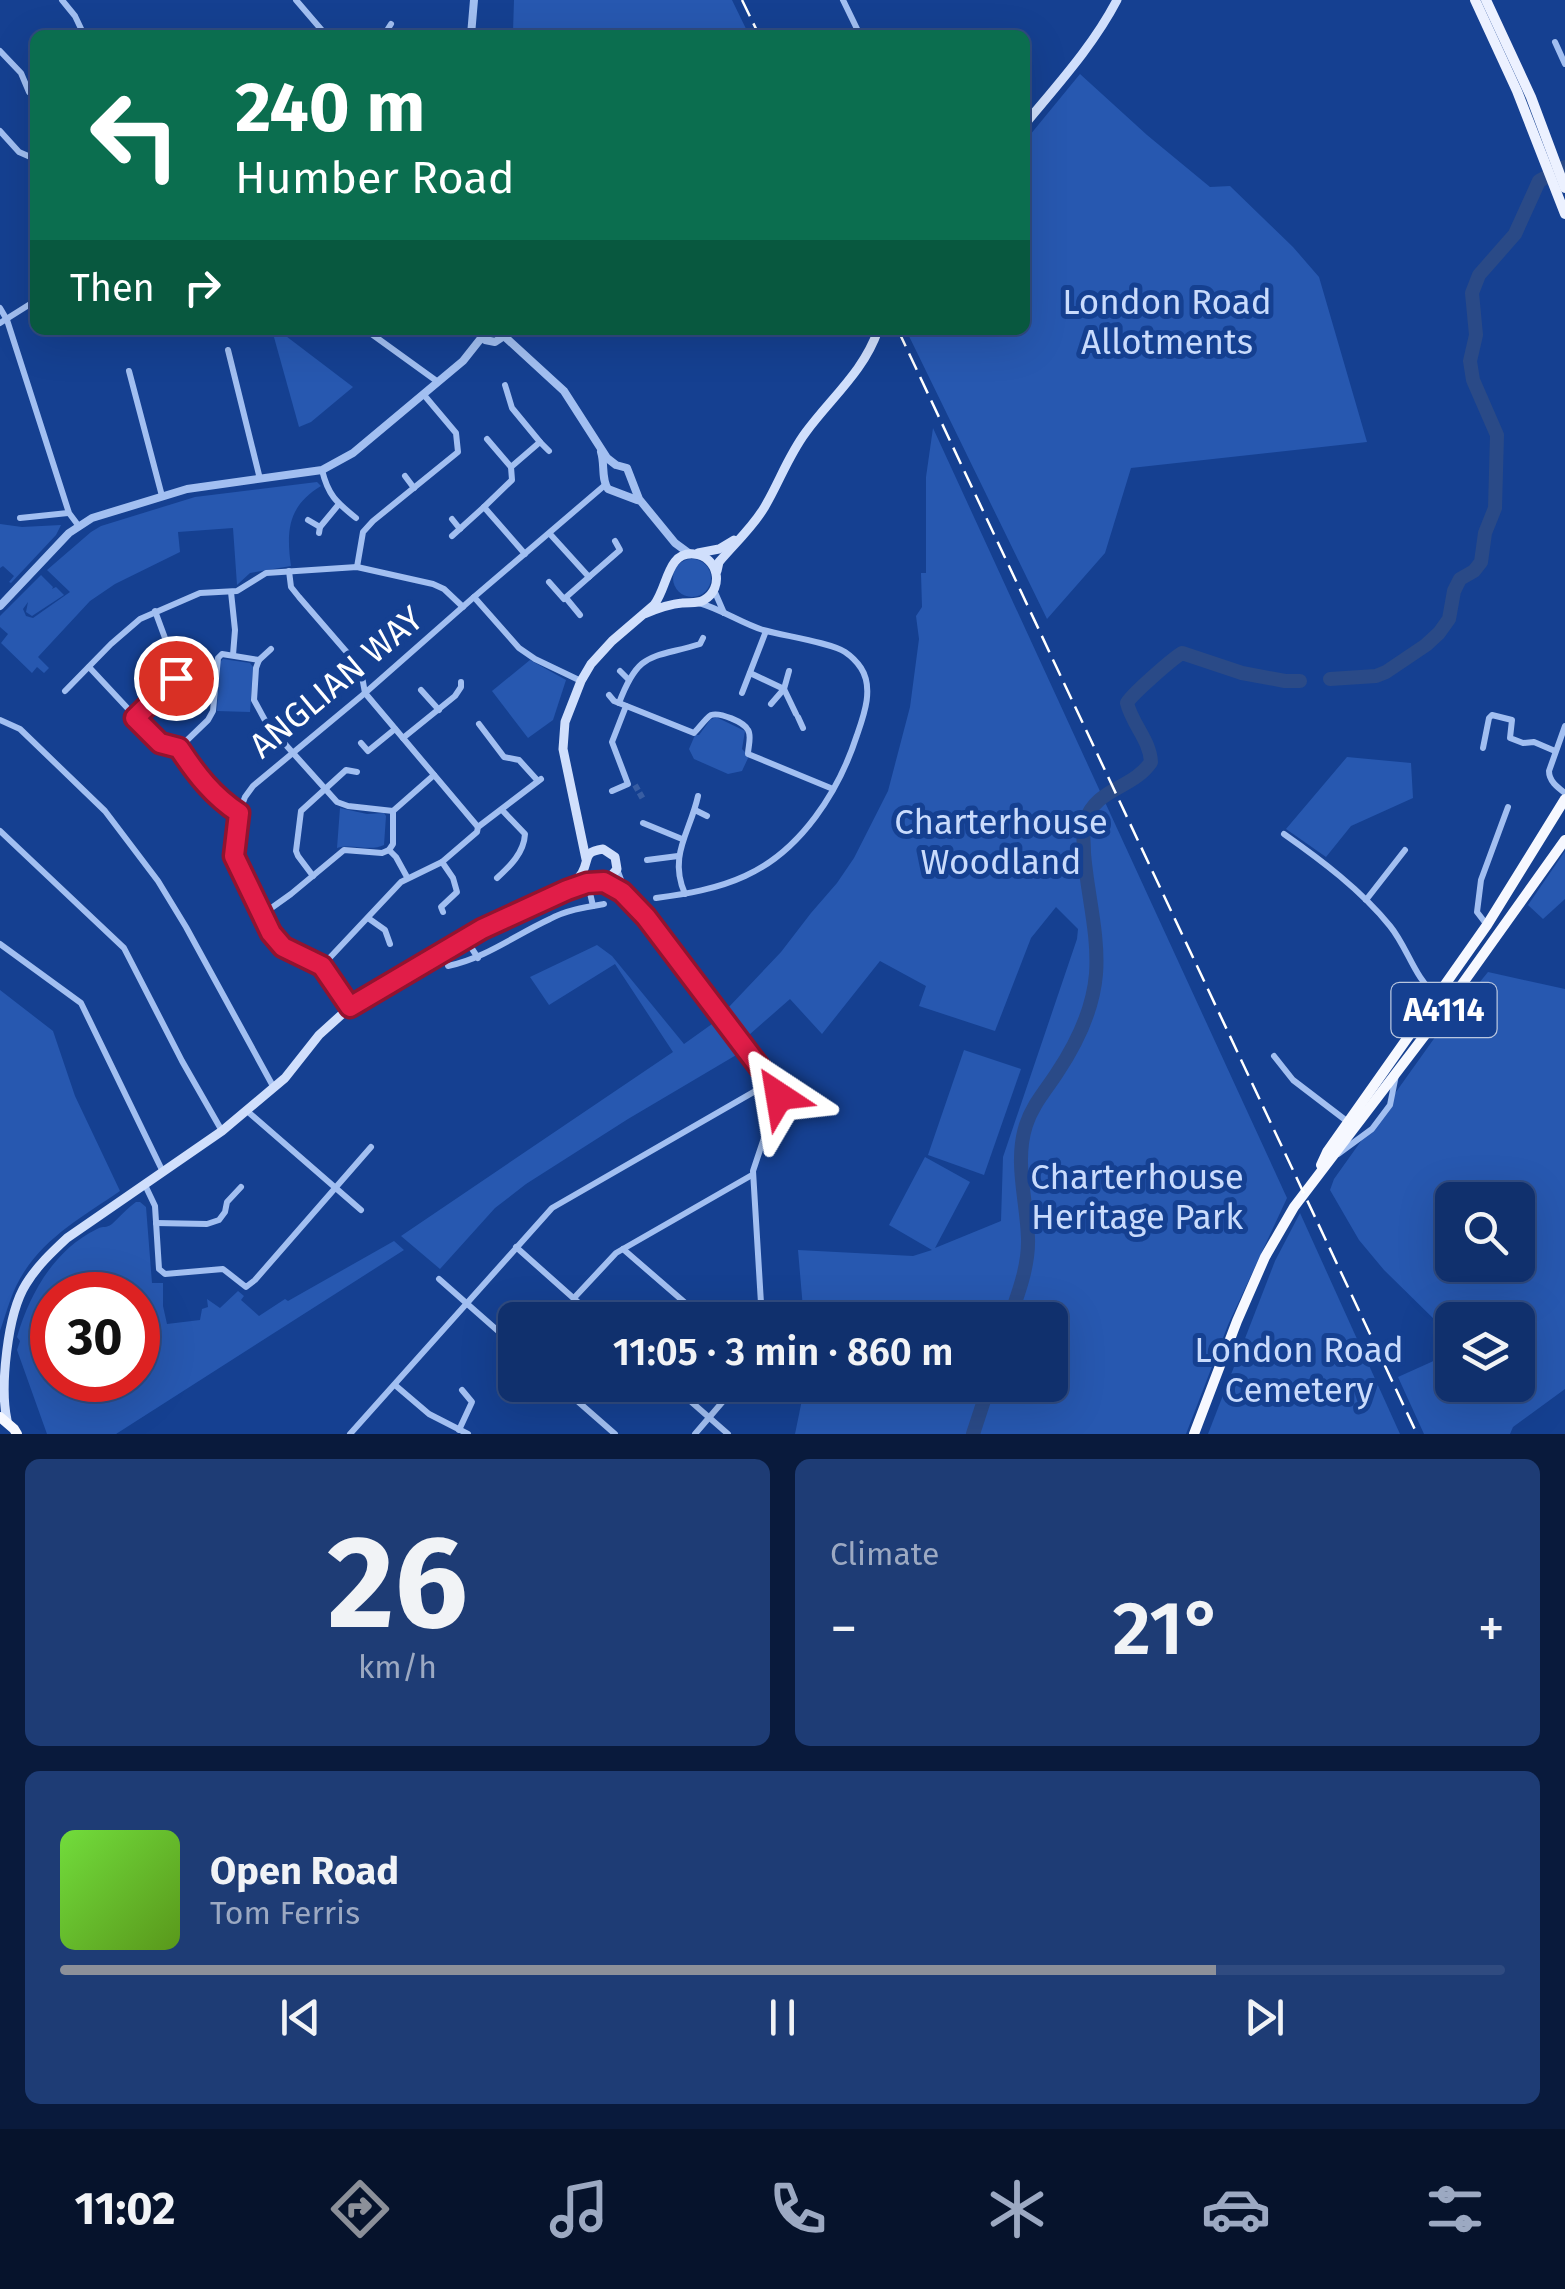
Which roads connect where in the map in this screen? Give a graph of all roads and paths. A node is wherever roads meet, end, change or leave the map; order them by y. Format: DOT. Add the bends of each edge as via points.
graph roads {
  1 [pos="62,0"];
  2 [pos="296,0"];
  3 [pos="474,0"];
  4 [pos="842,0"];
  5 [pos="1117,0"];
  6 [pos="1475,0"];
  7 [pos="1486,0"];
  8 [pos="391,24"];
  9 [pos="82,30"];
  10 [pos="322,30"];
  11 [pos="387,30"];
  12 [pos="471,30"];
  13 [pos="857,30"];
  14 [pos="1555,42"];
  15 [pos="0,51"];
  16 [pos="1565,61"];
  17 [pos="29,92"];
  18 [pos="1030,118"];
  19 [pos="0,131"];
  20 [pos="1543,143"];
  21 [pos="30,157"];
  22 [pos="1561,187"];
  23 [pos="1565,214"];
  24 [pos="30,304"];
  25 [pos="0,308"];
  26 [pos="3,321"];
  27 [pos="373,335"];
  28 [pos="479,335"];
  29 [pos="482,335"];
  30 [pos="504,335"];
  31 [pos="508,335"];
  32 [pos="876,335"];
  33 [pos="228,350"];
  34 [pos="130,371"];
  35 [pos="438,382"];
  36 [pos="505,386"];
  37 [pos="424,394"];
  38 [pos="487,439"];
  39 [pos="540,442"];
  40 [pos="600,448"];
  41 [pos="549,452"];
  42 [pos="616,465"];
  43 [pos="511,467"];
  44 [pos="322,470"];
  45 [pos="604,474"];
  46 [pos="405,476"];
  47 [pos="260,479"];
  48 [pos="632,482"];
  49 [pos="604,485"];
  50 [pos="414,488"];
  51 [pos="621,493"];
  52 [pos="162,496"];
  53 [pos="339,504"];
  54 [pos="644,506"];
  55 [pos="484,507"];
  56 [pos="69,513"];
  57 [pos="20,518"];
  58 [pos="356,518"];
  59 [pos="452,519"];
  60 [pos="308,520"];
  61 [pos="78,525"];
  62 [pos="460,528"];
  63 [pos="550,534"];
  64 [pos="667,534"];
  65 [pos="452,536"];
  66 [pos="740,537"];
  67 [pos="615,541"];
  68 [pos="525,554"];
  69 [pos="692,554"];
  70 [pos="357,567"];
  71 [pos="289,571"];
  72 [pos="669,572"];
  73 [pos="716,574"];
  74 [pos="589,578"];
  75 [pos="548,582"];
  76 [pos="714,590"];
  77 [pos="231,592"];
  78 [pos="474,597"];
  79 [pos="566,598"];
  80 [pos="685,602"];
  81 [pos="698,603"];
  82 [pos="0,606"];
  83 [pos="462,608"];
  84 [pos="156,611"];
  85 [pos="644,614"];
  86 [pos="725,614"];
  87 [pos="580,615"];
  88 [pos="766,631"];
  89 [pos="703,638"];
  90 [pos="271,649"];
  91 [pos="233,655"];
  92 [pos="259,660"];
  93 [pos="89,666"];
  94 [pos="620,672"];
  95 [pos="789,672"];
  96 [pos="750,673"];
  97 [pos="628,679"];
  98 [pos="581,681"];
  99 [pos="462,682"];
  100 [pos="784,688"];
  101 [pos="421,690"];
  102 [pos="65,691"];
  103 [pos="365,693"];
  104 [pos="742,693"];
  105 [pos="609,694"];
  106 [pos="622,704"];
  107 [pos="771,704"];
  108 [pos="438,710"];
  109 [pos="135,718"];
  110 [pos="0,720"];
  111 [pos="478,724"];
  112 [pos="1565,726"];
  113 [pos="803,728"];
  114 [pos="395,729"];
  115 [pos="403,738"];
  116 [pos="361,743"];
  117 [pos="179,748"];
  118 [pos="1483,748"];
  119 [pos="1555,751"];
  120 [pos="292,752"];
  121 [pos="358,772"];
  122 [pos="434,775"];
  123 [pos="324,789"];
  124 [pos="833,789"];
  125 [pos="612,791"];
  126 [pos="698,796"];
  127 [pos="1565,796"];
  128 [pos="1508,807"];
  129 [pos="502,810"];
  130 [pos="695,810"];
  131 [pos="393,811"];
  132 [pos="239,813"];
  133 [pos="708,816"];
  134 [pos="579,823"];
  135 [pos="644,823"];
  136 [pos="478,828"];
  137 [pos="0,832"];
  138 [pos="1284,834"];
  139 [pos="682,839"];
  140 [pos="1565,840"];
  141 [pos="600,849"];
  142 [pos="389,850"];
  143 [pos="1406,850"];
  144 [pos="678,856"];
  145 [pos="647,860"];
  146 [pos="442,862"];
  147 [pos="585,864"];
  148 [pos="617,870"];
  149 [pos="313,876"];
  150 [pos="407,878"];
  151 [pos="497,878"];
  152 [pos="600,882"];
  153 [pos="590,893"];
  154 [pos="685,894"];
  155 [pos="554,895"];
  156 [pos="656,898"];
  157 [pos="1366,900"];
  158 [pos="633,902"];
  159 [pos="604,904"];
  160 [pos="593,906"];
  161 [pos="444,912"];
  162 [pos="263,914"];
  163 [pos="368,918"];
  164 [pos="1487,925"];
  165 [pos="464,938"];
  166 [pos="0,944"];
  167 [pos="390,944"];
  168 [pos="478,958"];
  169 [pos="322,966"];
  170 [pos="448,966"];
  171 [pos="1438,997"];
  172 [pos="350,1007"];
  173 [pos="1274,1056"];
  174 [pos="771,1082"];
  175 [pos="274,1088"];
  176 [pos="247,1110"];
  177 [pos="1348,1122"];
  178 [pos="222,1131"];
  179 [pos="370,1148"];
  180 [pos="163,1172"];
  181 [pos="752,1174"];
  182 [pos="1317,1174"];
  183 [pos="145,1184"];
  184 [pos="240,1187"];
  185 [pos="336,1188"];
  186 [pos="361,1210"];
  187 [pos="156,1222"];
  188 [pos="516,1247"];
  189 [pos="623,1249"];
  190 [pos="439,1279"];
  191 [pos="574,1298"];
  192 [pos="578,1302"];
  193 [pos="685,1302"];
  194 [pos="761,1302"];
  195 [pos="467,1304"];
  196 [pos="498,1331"];
  197 [pos="0,1375"];
  198 [pos="394,1385"];
  199 [pos="462,1390"];
  200 [pos="578,1402"];
  201 [pos="691,1402"];
  202 [pos="723,1402"];
  203 [pos="709,1418"];
  204 [pos="4,1420"];
  205 [pos="459,1430"];
  206 [pos="18,1434"];
  207 [pos="350,1434"];
  208 [pos="468,1434"];
  209 [pos="615,1434"];
  210 [pos="694,1434"];
  211 [pos="728,1434"];
  212 [pos="1194,1434"];
  1 -- 9 [label="street"];
  2 -- 10 [label="street"];
  3 -- 12 [label="street"];
  4 -- 13 [label="street"];
  5 -- 18 [label="main road"];
  6 -- 20 [label="main road"];
  7 -- 20 [label="main road" via="1531,97"];
  8 -- 11 [label="street"];
  14 -- 16 [label="street"];
  15 -- 17 [label="street"];
  19 -- 21 [label="street"];
  20 -- 22 [label="main road"];
  22 -- 23 [label="main road"];
  24 -- 26 [label="street"];
  25 -- 26 [label="street"];
  26 -- 56 [label="street"];
  27 -- 35 [label="street"];
  28 -- 35 [label="street" via="464,361"];
  29 -- 30 [label="street" via="495,342"];
  31 -- 40 [label="street" via="564,391"];
  32 -- 66 [label="main road"];
  33 -- 47 [label="street"];
  34 -- 52 [label="street"];
  35 -- 37 [label="street"];
  36 -- 39 [label="street" via="512,408"];
  37 -- 44 [label="street"];
  37 -- 50 [label="street" via="456,432 458,452"];
  38 -- 43 [label="street"];
  39 -- 41 [label="street"];
  39 -- 43 [label="street"];
  40 -- 42 [label="street"];
  40 -- 45 [label="street"];
  42 -- 45 [label="street"];
  42 -- 48 [label="street" via="627,468"];
  43 -- 55 [label="street" via="512,480"];
  44 -- 47 [label="street"];
  44 -- 53 [label="street"];
  45 -- 49 [label="street"];
  46 -- 50 [label="street"];
  47 -- 52 [label="street"];
  48 -- 51 [label="street"];
  48 -- 54 [label="street"];
  49 -- 51 [label="street"];
  49 -- 63 [label="street"];
  50 -- 70 [label="street" via="363,532"];
  51 -- 54 [label="street"];
  52 -- 61 [label="street"];
  53 -- 58 [label="street"];
  53 -- 60 [label="street" via="320,530"];
  54 -- 64 [label="street"];
  55 -- 62 [label="street"];
  55 -- 68 [label="street"];
  56 -- 57 [label="street"];
  56 -- 61 [label="street"];
  59 -- 62 [label="street"];
  61 -- 82 [label="street"];
  62 -- 65 [label="street"];
  63 -- 68 [label="street"];
  63 -- 74 [label="street"];
  64 -- 69 [label="street"];
  64 -- 72 [label="street"];
  66 -- 69 [label="main road"];
  66 -- 73 [label="main road"];
  67 -- 74 [label="street" via="624,551"];
  68 -- 78 [label="street, ANGLIAN WAY"];
  69 -- 72 [label="main road" via="679,557"];
  69 -- 73 [label="main road" via="710,561"];
  70 -- 71 [label="street"];
  70 -- 83 [label="street" via="433,584"];
  71 -- 77 [label="street" via="266,572"];
  71 -- 103 [label="street" via="291,587 361,670"];
  72 -- 80 [label="main road" via="670,590"];
  72 -- 85 [label="main road" via="661,596"];
  73 -- 76 [label="main road"];
  74 -- 79 [label="street"];
  75 -- 79 [label="street"];
  76 -- 81 [label="main road"];
  76 -- 86 [label="street"];
  77 -- 84 [label="street" via="200,593"];
  77 -- 91 [label="street"];
  78 -- 83 [label="street, ANGLIAN WAY"];
  78 -- 98 [label="street" via="519,648"];
  79 -- 87 [label="street"];
  80 -- 81 [label="main road"];
  80 -- 85 [label="main road"];
  81 -- 86 [label="street"];
  83 -- 103 [label="street, ANGLIAN WAY"];
  84 -- 93 [label="street" via="132,624"];
  84 -- 109 [label="street" via="176,678"];
  85 -- 98 [label="main road" via="612,640"];
  86 -- 88 [label="street"];
  88 -- 96 [label="street"];
  88 -- 124 [label="street" via="845,652 865,676 861,724"];
  89 -- 97 [label="street" via="651,656"];
  90 -- 92 [label="street"];
  91 -- 92 [label="street"];
  91 -- 117 [label="street" via="218,658 213,711"];
  92 -- 120 [label="street" via="254,700"];
  93 -- 102 [label="street"];
  93 -- 109 [label="street"];
  94 -- 97 [label="street"];
  95 -- 100 [label="street"];
  96 -- 100 [label="street"];
  96 -- 104 [label="street"];
  97 -- 106 [label="street"];
  98 -- 134 [label="main road" via="562,749"];
  99 -- 108 [label="street"];
  100 -- 107 [label="street"];
  100 -- 113 [label="street"];
  101 -- 108 [label="street"];
  103 -- 114 [label="street"];
  103 -- 120 [label="street, ANGLIAN WAY"];
  105 -- 106 [label="street"];
  106 -- 124 [label="street" via="694,732 715,714 731,719 749,731 748,754"];
  106 -- 125 [label="street" via="612,742 632,784"];
  108 -- 115 [label="street"];
  109 -- 117 [label="street" via="160,743"];
  110 -- 175 [label="street" via="20,729 105,811 158,880"];
  111 -- 129 [label="street" via="504,757 520,760 540,780"];
  112 -- 119 [label="street"];
  114 -- 115 [label="street"];
  114 -- 116 [label="street" via="368,752"];
  115 -- 122 [label="street"];
  117 -- 132 [label="street" via="196,774"];
  118 -- 119 [label="street" via="1492,715 1512,720 1510,738"];
  119 -- 127 [label="street" via="1549,777"];
  120 -- 123 [label="street"];
  120 -- 132 [label="street, ANGLIAN WAY" via="253,786"];
  121 -- 123 [label="street" via="346,770"];
  122 -- 131 [label="street"];
  122 -- 136 [label="street"];
  123 -- 131 [label="street" via="342,804"];
  123 -- 149 [label="street" via="300,814 296,851"];
  124 -- 154 [label="street" via="779,855 724,885"];
  126 -- 130 [label="street"];
  127 -- 164 [label="highway, A4114"];
  128 -- 164 [label="street" via="1481,880 1478,912"];
  129 -- 136 [label="street"];
  129 -- 151 [label="street" via="525,840"];
  130 -- 133 [label="street"];
  130 -- 139 [label="street"];
  131 -- 142 [label="street"];
  132 -- 162 [label="street" via="234,856"];
  134 -- 141 [label="main road"];
  134 -- 147 [label="main road"];
  135 -- 139 [label="street"];
  136 -- 146 [label="street"];
  137 -- 178 [label="street" via="124,948"];
  138 -- 157 [label="street"];
  139 -- 144 [label="street"];
  140 -- 182 [label="highway, A4114"];
  141 -- 147 [label="main road"];
  141 -- 148 [label="main road" via="612,854"];
  142 -- 149 [label="street" via="344,850"];
  142 -- 150 [label="street"];
  143 -- 157 [label="street"];
  144 -- 145 [label="street"];
  144 -- 154 [label="street"];
  146 -- 150 [label="street"];
  146 -- 161 [label="street" via="458,892 442,904"];
  147 -- 152 [label="main road" via="588,876"];
  147 -- 155 [label="main road"];
  148 -- 152 [label="main road"];
  148 -- 158 [label="street"];
  149 -- 162 [label="street"];
  150 -- 163 [label="street"];
  152 -- 155 [label="main road"];
  152 -- 158 [label="street"];
  153 -- 160 [label="street"];
  154 -- 156 [label="street"];
  155 -- 165 [label="main road"];
  157 -- 171 [label="street"];
  158 -- 174 [label="street"];
  159 -- 160 [label="street"];
  160 -- 168 [label="street" via="552,917"];
  162 -- 169 [label="street" via="283,947"];
  163 -- 167 [label="street" via="385,930"];
  163 -- 169 [label="street"];
  164 -- 171 [label="highway, A4114"];
  165 -- 168 [label="street"];
  165 -- 172 [label="main road"];
  166 -- 180 [label="street" via="81,1003"];
  168 -- 170 [label="street"];
  169 -- 172 [label="street"];
  171 -- 177 [label="highway, A4114"];
  172 -- 175 [label="main road"];
  173 -- 177 [label="street" via="1293,1080"];
  174 -- 181 [label="street" via="779,1096"];
  174 -- 188 [label="street" via="552,1208"];
  175 -- 176 [label="main road"];
  176 -- 178 [label="main road"];
  176 -- 185 [label="street"];
  177 -- 182 [label="highway, A4114"];
  178 -- 180 [label="main road"];
  179 -- 185 [label="street"];
  180 -- 183 [label="main road"];
  181 -- 189 [label="street"];
  181 -- 194 [label="street"];
  182 -- 212 [label="highway, A4114" via="1265,1256"];
  183 -- 187 [label="street"];
  183 -- 197 [label="main road" via="38,1266 17,1303"];
  184 -- 187 [label="street" via="219,1220"];
  185 -- 186 [label="street"];
  185 -- 187 [label="street" via="246,1287 222,1269 161,1272"];
  188 -- 191 [label="street"];
  188 -- 195 [label="street"];
  189 -- 191 [label="street"];
  189 -- 193 [label="street"];
  190 -- 195 [label="street"];
  191 -- 192 [label="street"];
  195 -- 196 [label="street"];
  195 -- 198 [label="street"];
  197 -- 204 [label="main road"];
  198 -- 205 [label="street"];
  198 -- 207 [label="street"];
  199 -- 205 [label="street" via="472,1402"];
  200 -- 209 [label="street"];
  201 -- 203 [label="street"];
  202 -- 203 [label="street"];
  203 -- 210 [label="street"];
  203 -- 211 [label="street"];
  204 -- 206 [label="highway"];
  205 -- 208 [label="street"];
}
